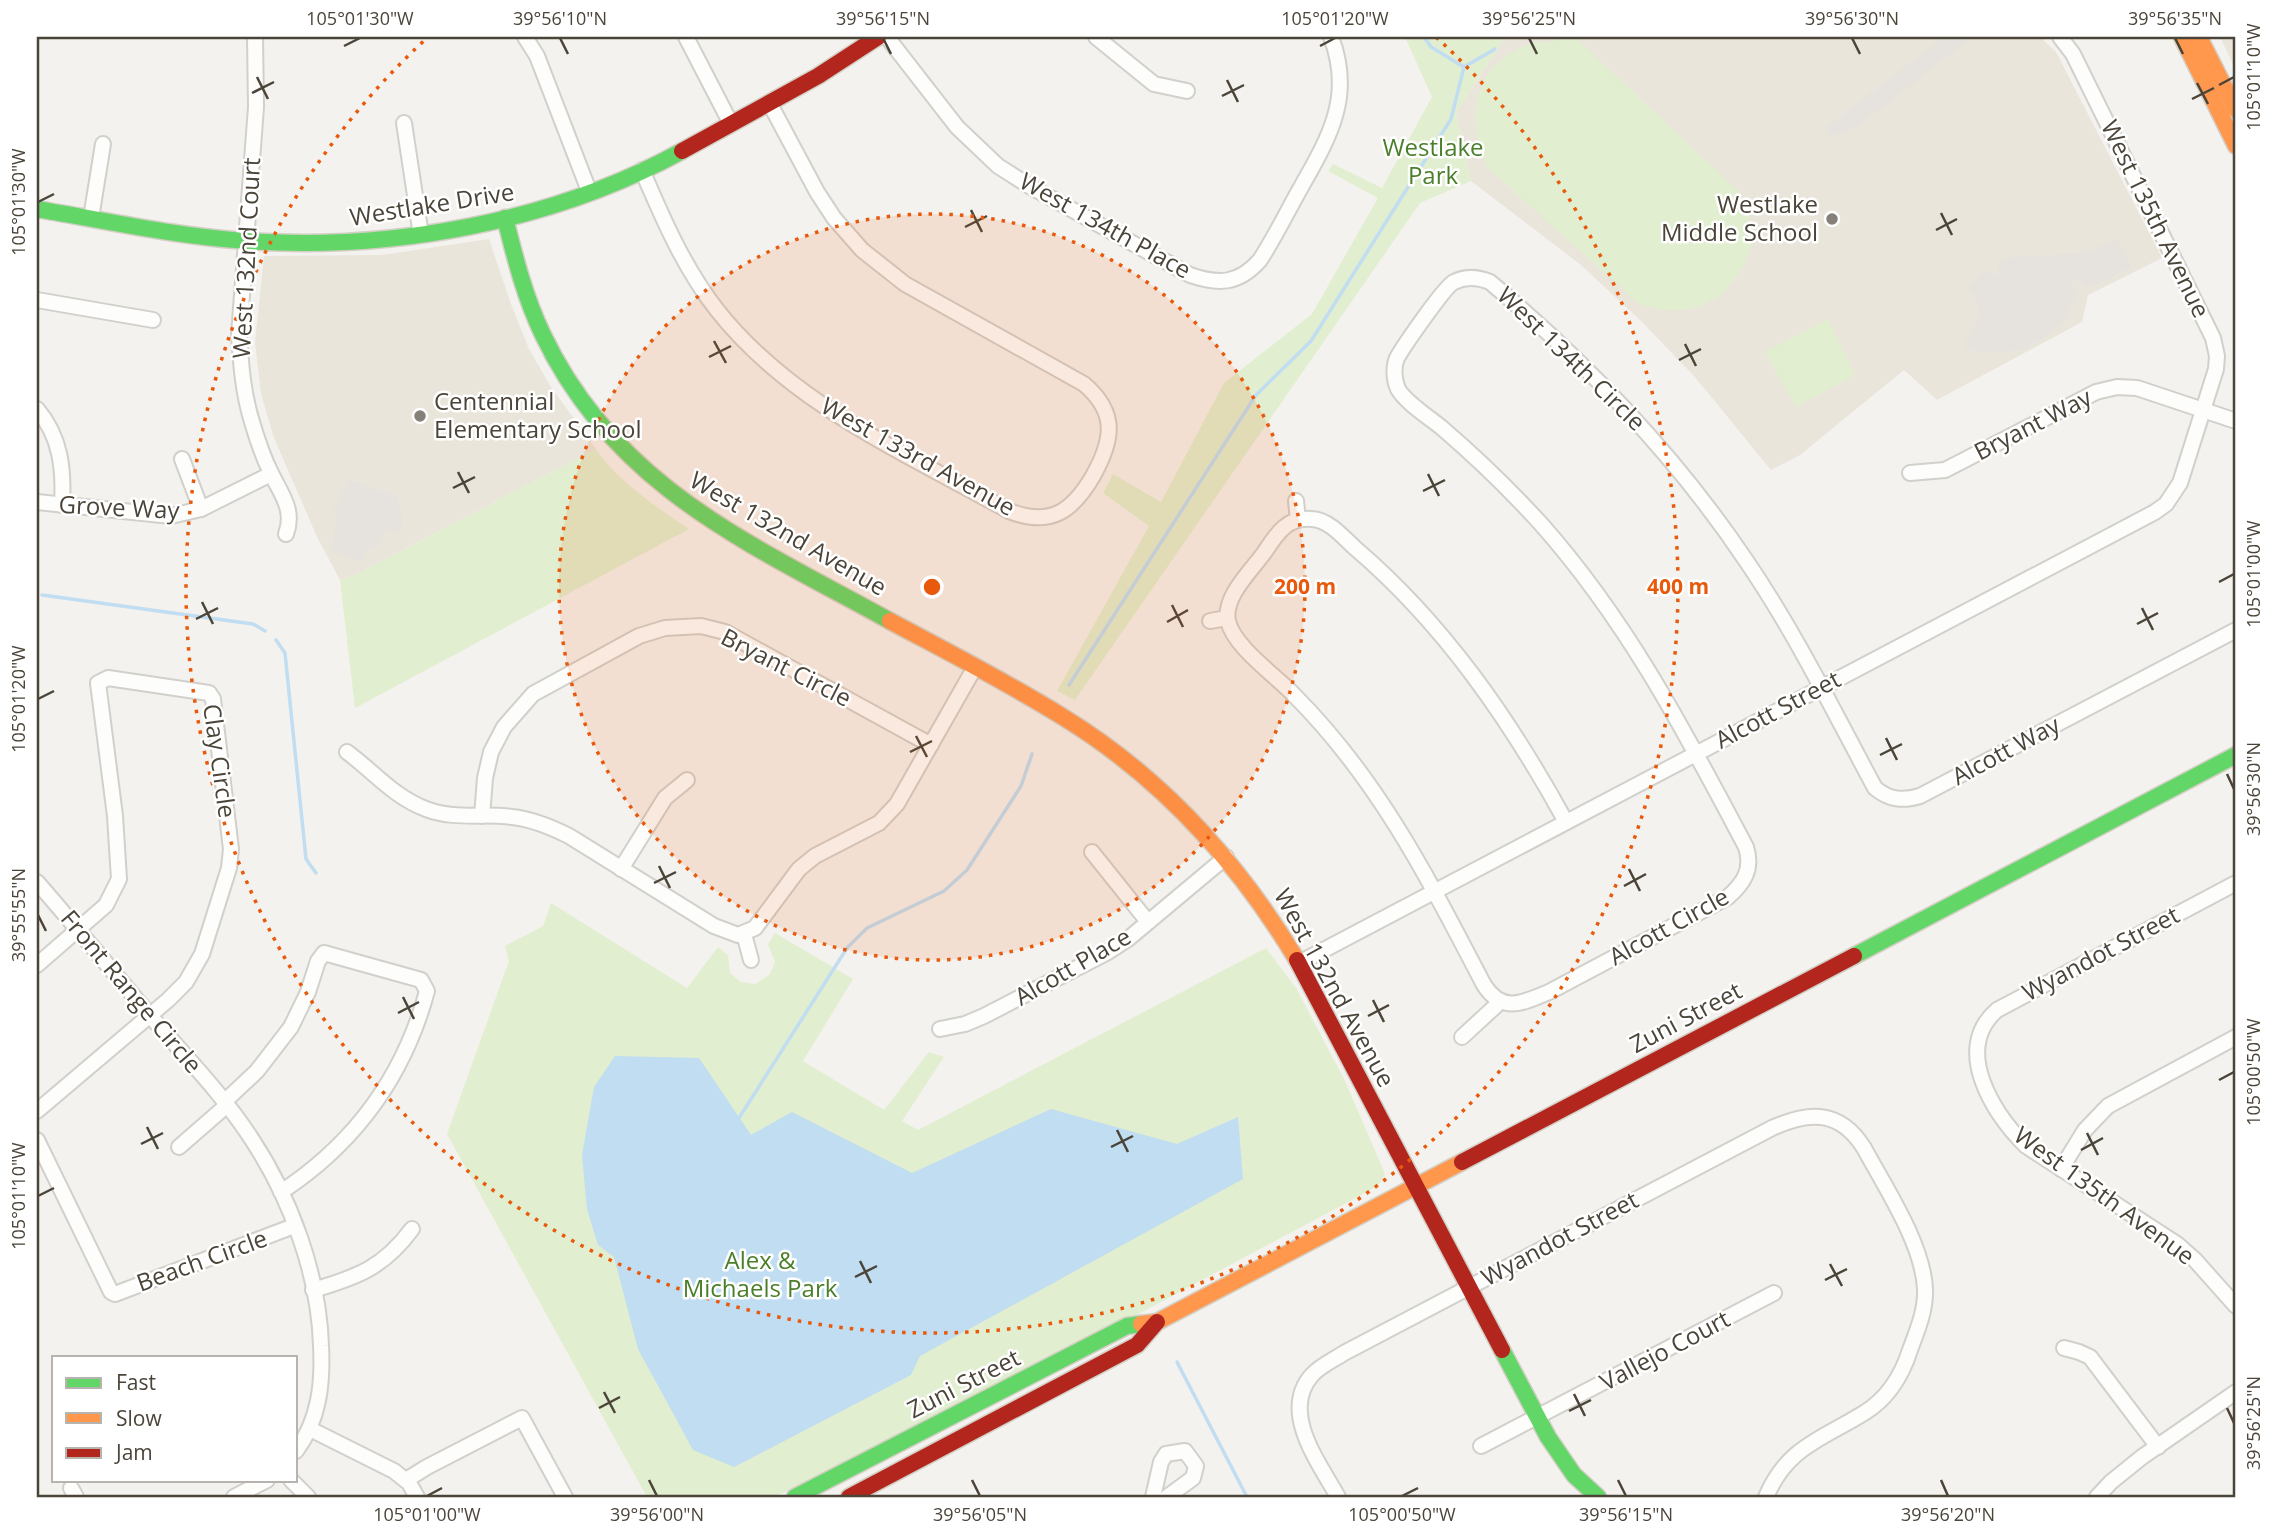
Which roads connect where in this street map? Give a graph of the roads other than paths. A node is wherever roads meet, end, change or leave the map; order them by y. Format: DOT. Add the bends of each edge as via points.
graph roads {
  1 [pos="255,37"];
  2 [pos="525,37"];
  3 [pos="686,37"];
  4 [pos="878,37"];
  5 [pos="887,37"];
  6 [pos="1096,37"];
  7 [pos="1331,37"];
  8 [pos="2060,37"];
  9 [pos="2182,37"];
  10 [pos="2199,37"];
  11 [pos="1187,91"];
  12 [pos="770,104"];
  13 [pos="2236,110"];
  14 [pos="404,123"];
  15 [pos="731,124"];
  16 [pos="103,144"];
  17 [pos="2236,145"];
  18 [pos="642,170"];
  19 [pos="589,191"];
  20 [pos="37,209"];
  21 [pos="91,218"];
  22 [pos="505,218"];
  23 [pos="421,235"];
  24 [pos="246,242"];
  25 [pos="1464,262"];
  26 [pos="1466,278"];
  27 [pos="37,300"];
  28 [pos="153,320"];
  29 [pos="37,409"];
  30 [pos="2204,410"];
  31 [pos="2236,421"];
  32 [pos="182,459"];
  33 [pos="1910,473"];
  34 [pos="271,474"];
  35 [pos="1296,501"];
  36 [pos="37,502"];
  37 [pos="62,505"];
  38 [pos="201,509"];
  39 [pos="1298,520"];
  40 [pos="286,534"];
  41 [pos="1227,618"];
  42 [pos="1210,621"];
  43 [pos="2236,630"];
  44 [pos="975,667"];
  45 [pos="1822,688"];
  46 [pos="931,745"];
  47 [pos="347,752"];
  48 [pos="1696,754"];
  49 [pos="2236,755"];
  50 [pos="687,780"];
  51 [pos="482,816"];
  52 [pos="1566,822"];
  53 [pos="1092,852"];
  54 [pos="1226,857"];
  55 [pos="621,869"];
  56 [pos="37,882"];
  57 [pos="2236,883"];
  58 [pos="1435,891"];
  59 [pos="1148,922"];
  60 [pos="78,930"];
  61 [pos="744,934"];
  62 [pos="751,961"];
  63 [pos="1299,963"];
  64 [pos="37,965"];
  65 [pos="1500,1002"];
  66 [pos="150,1016"];
  67 [pos="940,1029"];
  68 [pos="1462,1037"];
  69 [pos="2236,1037"];
  70 [pos="1977,1039"];
  71 [pos="225,1104"];
  72 [pos="37,1111"];
  73 [pos="37,1139"];
  74 [pos="179,1147"];
  75 [pos="2060,1169"];
  76 [pos="1417,1185"];
  77 [pos="281,1192"];
  78 [pos="294,1226"];
  79 [pos="412,1229"];
  80 [pos="1470,1287"];
  81 [pos="313,1290"];
  82 [pos="1774,1293"];
  83 [pos="2236,1306"];
  84 [pos="1157,1322"];
  85 [pos="2064,1348"];
  86 [pos="2236,1392"];
  87 [pos="1538,1417"];
  88 [pos="310,1429"];
  89 [pos="1481,1446"];
  90 [pos="2158,1447"];
  91 [pos="298,1448"];
  92 [pos="406,1480"];
  93 [pos="263,1482"];
  94 [pos="293,1482"];
  95 [pos="234,1497"];
  96 [pos="308,1497"];
  97 [pos="417,1497"];
  98 [pos="565,1497"];
  99 [pos="797,1497"];
  100 [pos="849,1497"];
  101 [pos="1153,1497"];
  102 [pos="1167,1497"];
  103 [pos="1338,1497"];
  104 [pos="1598,1497"];
  105 [pos="1766,1497"];
  106 [pos="2097,1497"];
  1 -- 24 [label="street, West 132nd Court" via="256,107"];
  2 -- 19 [label="street" via="537,56"];
  3 -- 15 [label="street"];
  4 -- 12 [label="street, Westlake Drive"];
  5 -- 7 [label="street, West 134th Place" via="957,127 998,166 1190,275 1215,282 1246,273 1260,260 1332,130 1340,77"];
  6 -- 11 [label="street" via="1154,84"];
  8 -- 30 [label="street, West 135th Avenue" via="2073,54 2213,338 2216,369"];
  9 -- 17 [label="street"];
  10 -- 13 [label="street"];
  12 -- 15 [label="street, Westlake Drive"];
  12 -- 18 [label="street, West 133rd Avenue" via="817,192 862,250 905,284 1084,384 1098,399 1110,431 1105,450 1081,495 1067,509 1041,518 1009,511 792,385 746,343 704,292 672,237"];
  14 -- 23 [label="street"];
  15 -- 18 [label="street, Westlake Drive"];
  16 -- 21 [label="street"];
  18 -- 19 [label="street, Westlake Drive"];
  19 -- 22 [label="street, Westlake Drive"];
  20 -- 21 [label="street, Westlake Drive"];
  21 -- 24 [label="street, Westlake Drive"];
  22 -- 23 [label="street, Westlake Drive"];
  22 -- 44 [label="street, West 132nd Avenue" via="520,274 552,351 586,405 635,461 663,487 722,526"];
  23 -- 24 [label="street, Westlake Drive" via="346,243"];
  24 -- 34 [label="street, West 132nd Court" via="239,335 243,386"];
  25 -- 26 [label="street"];
  26 -- 45 [label="street, West 134th Circle" via="1490,282 1546,329 1653,438 1747,561"];
  26 -- 48 [label="street, West 134th Circle" via="1451,283 1441,294 1388,376 1399,392 1502,484 1595,590 1652,674"];
  27 -- 28 [label="street"];
  29 -- 37 [label="street" via="57,445"];
  30 -- 31 [label="street, Bryant Way"];
  30 -- 33 [label="street, Bryant Way" via="2137,388 2117,387 2096,392 1945,470"];
  30 -- 45 [label="street, Alcott Street" via="2177,490 2166,504"];
  32 -- 38 [label="street, Grove Way"];
  34 -- 38 [label="street, Grove Way"];
  34 -- 40 [label="street" via="286,500"];
  35 -- 39 [label="street"];
  36 -- 37 [label="street, Grove Way"];
  37 -- 38 [label="street, Grove Way" via="171,516"];
  39 -- 41 [label="street" via="1283,526 1237,589"];
  39 -- 52 [label="street" via="1328,524 1421,612 1502,714"];
  41 -- 42 [label="street"];
  41 -- 58 [label="street" via="1243,646 1344,750 1398,825"];
  43 -- 45 [label="street, Alcott Way" via="1920,796 1891,804 1875,788"];
  44 -- 46 [label="street"];
  44 -- 54 [label="street, West 132nd Avenue" via="1119,755 1173,800"];
  45 -- 48 [label="street, Alcott Street"];
  46 -- 51 [label="street, Bryant Circle" via="725,632 701,626 665,628 639,636 543,687 520,707 491,752"];
  46 -- 61 [label="street" via="897,804 879,823 799,869 755,928"];
  47 -- 51 [label="street" via="392,792 425,809"];
  48 -- 52 [label="street, Alcott Street"];
  48 -- 65 [label="street, Alcott Circle" via="1746,847 1754,876 1728,897 1549,992 1518,1004"];
  49 -- 76 [label="street, Zuni Street"];
  50 -- 55 [label="street" via="665,798"];
  51 -- 55 [label="street" via="512,816 547,825"];
  52 -- 58 [label="street, Alcott Street"];
  53 -- 59 [label="street"];
  54 -- 59 [label="street, Alcott Place"];
  54 -- 63 [label="street, West 132nd Avenue" via="1263,904"];
  55 -- 61 [label="street" via="723,931"];
  56 -- 60 [label="street, Front Range Circle"];
  57 -- 70 [label="street, Wyandot Street" via="2009,1003 1985,1022"];
  58 -- 63 [label="street, Alcott Street"];
  58 -- 65 [label="street" via="1484,985"];
  59 -- 67 [label="street, Alcott Place" via="1108,953 996,1010"];
  60 -- 64 [label="street"];
  60 -- 66 [label="street, Front Range Circle"];
  60 -- 66 [label="street, Clay Circle" via="106,905 120,871 98,683 108,678 209,693 231,849 229,869 197,965"];
  61 -- 62 [label="street"];
  63 -- 76 [label="street, West 132nd Avenue"];
  65 -- 68 [label="street"];
  66 -- 71 [label="street, Front Range Circle"];
  66 -- 72 [label="street"];
  69 -- 75 [label="street" via="2108,1106 2085,1130"];
  70 -- 75 [label="street, West 135th Avenue" via="1980,1072 2007,1125 2026,1146"];
  71 -- 74 [label="street"];
  71 -- 77 [label="street, Front Range Circle"];
  71 -- 77 [label="street" via="290,1027 324,953 421,980 425,986 403,1054 379,1097 325,1161"];
  73 -- 78 [label="street, Beach Circle" via="115,1294"];
  75 -- 83 [label="street, West 135th Avenue" via="2177,1244"];
  76 -- 80 [label="street, West 132nd Avenue"];
  76 -- 84 [label="street, Zuni Street"];
  77 -- 78 [label="street, Front Range Circle"];
  78 -- 81 [label="street, Front Range Circle"];
  79 -- 81 [label="street" via="377,1266"];
  80 -- 87 [label="street, West 132nd Avenue"];
  80 -- 103 [label="street, Wyandot Street" via="1327,1363 1311,1376 1299,1411 1302,1427"];
  80 -- 105 [label="street, Wyandot Street" via="1772,1128 1810,1115 1832,1119 1851,1130 1910,1235 1922,1268 1923,1311 1906,1363 1886,1394 1869,1410 1792,1457"];
  81 -- 88 [label="street, Front Range Circle" via="322,1361"];
  82 -- 87 [label="street, Vallejo Court"];
  84 -- 99 [label="street, Zuni Street" via="1127,1326"];
  84 -- 100 [label="street, Zuni Street" via="1137,1345"];
  85 -- 90 [label="street" via="2090,1357"];
  86 -- 90 [label="street"];
  87 -- 89 [label="street, Vallejo Court"];
  87 -- 104 [label="street, West 132nd Avenue" via="1574,1475"];
  88 -- 91 [label="street, Front Range Circle"];
  88 -- 92 [label="street"];
  90 -- 106 [label="street"];
  92 -- 97 [label="street"];
  92 -- 98 [label="street" via="522,1418"];
  93 -- 95 [label="street"];
  94 -- 96 [label="street"];
  101 -- 102 [label="street" via="1166,1454 1185,1451 1196,1466 1193,1478"];
}
